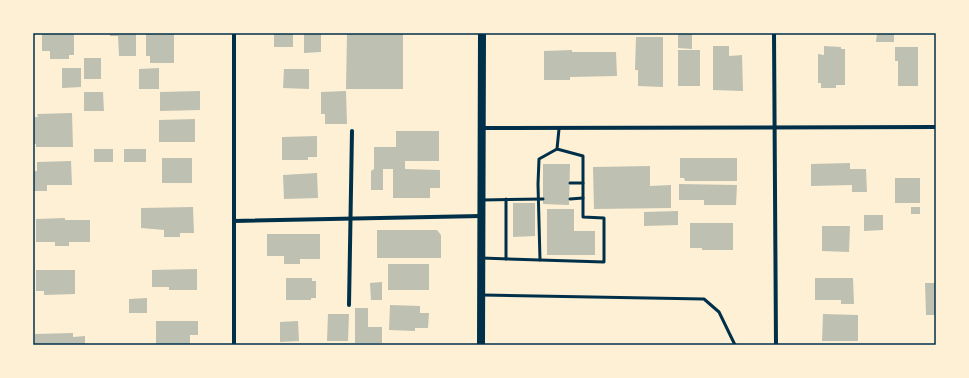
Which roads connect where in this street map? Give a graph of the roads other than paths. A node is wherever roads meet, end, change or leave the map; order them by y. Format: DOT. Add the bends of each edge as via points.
graph roads {
  1 [pos="234,33"];
  2 [pos="482,33"];
  3 [pos="774,33"];
  4 [pos="774,127"];
  5 [pos="936,127"];
  6 [pos="482,128"];
  7 [pos="559,129"];
  8 [pos="352,131"];
  9 [pos="557,149"];
  10 [pos="570,183"];
  11 [pos="583,183"];
  12 [pos="538,184"];
  13 [pos="543,184"];
  14 [pos="543,198"];
  15 [pos="570,198"];
  16 [pos="583,198"];
  17 [pos="506,199"];
  18 [pos="538,199"];
  19 [pos="482,200"];
  20 [pos="482,216"];
  21 [pos="350,219"];
  22 [pos="234,221"];
  23 [pos="481,258"];
  24 [pos="506,259"];
  25 [pos="540,260"];
  26 [pos="481,296"];
  27 [pos="349,305"];
  28 [pos="234,345"];
  29 [pos="481,345"];
  30 [pos="735,345"];
  31 [pos="776,345"];
  1 -- 22 [label="street"];
  2 -- 6 [label="main road"];
  3 -- 4 [label="street"];
  4 -- 5 [label="street"];
  4 -- 7 [label="street"];
  4 -- 31 [label="street"];
  6 -- 7 [label="street"];
  6 -- 19 [label="main road"];
  7 -- 9 [label="lane"];
  8 -- 21 [label="street"];
  9 -- 11 [label="lane" via="583,156"];
  9 -- 12 [label="lane" via="539,159"];
  10 -- 11 [label="lane"];
  11 -- 16 [label="lane"];
  12 -- 13 [label="lane"];
  12 -- 18 [label="lane"];
  14 -- 18 [label="lane"];
  15 -- 16 [label="lane"];
  16 -- 25 [label="lane" via="583,217 604,218 604,262"];
  17 -- 18 [label="lane"];
  17 -- 19 [label="lane"];
  17 -- 24 [label="lane"];
  18 -- 25 [label="lane"];
  19 -- 20 [label="main road"];
  20 -- 21 [label="street"];
  20 -- 23 [label="main road"];
  21 -- 22 [label="street"];
  21 -- 27 [label="street"];
  22 -- 28 [label="street"];
  23 -- 24 [label="lane"];
  23 -- 26 [label="main road"];
  24 -- 25 [label="lane"];
  26 -- 29 [label="main road"];
  26 -- 30 [label="lane" via="704,299 720,312"];
}
